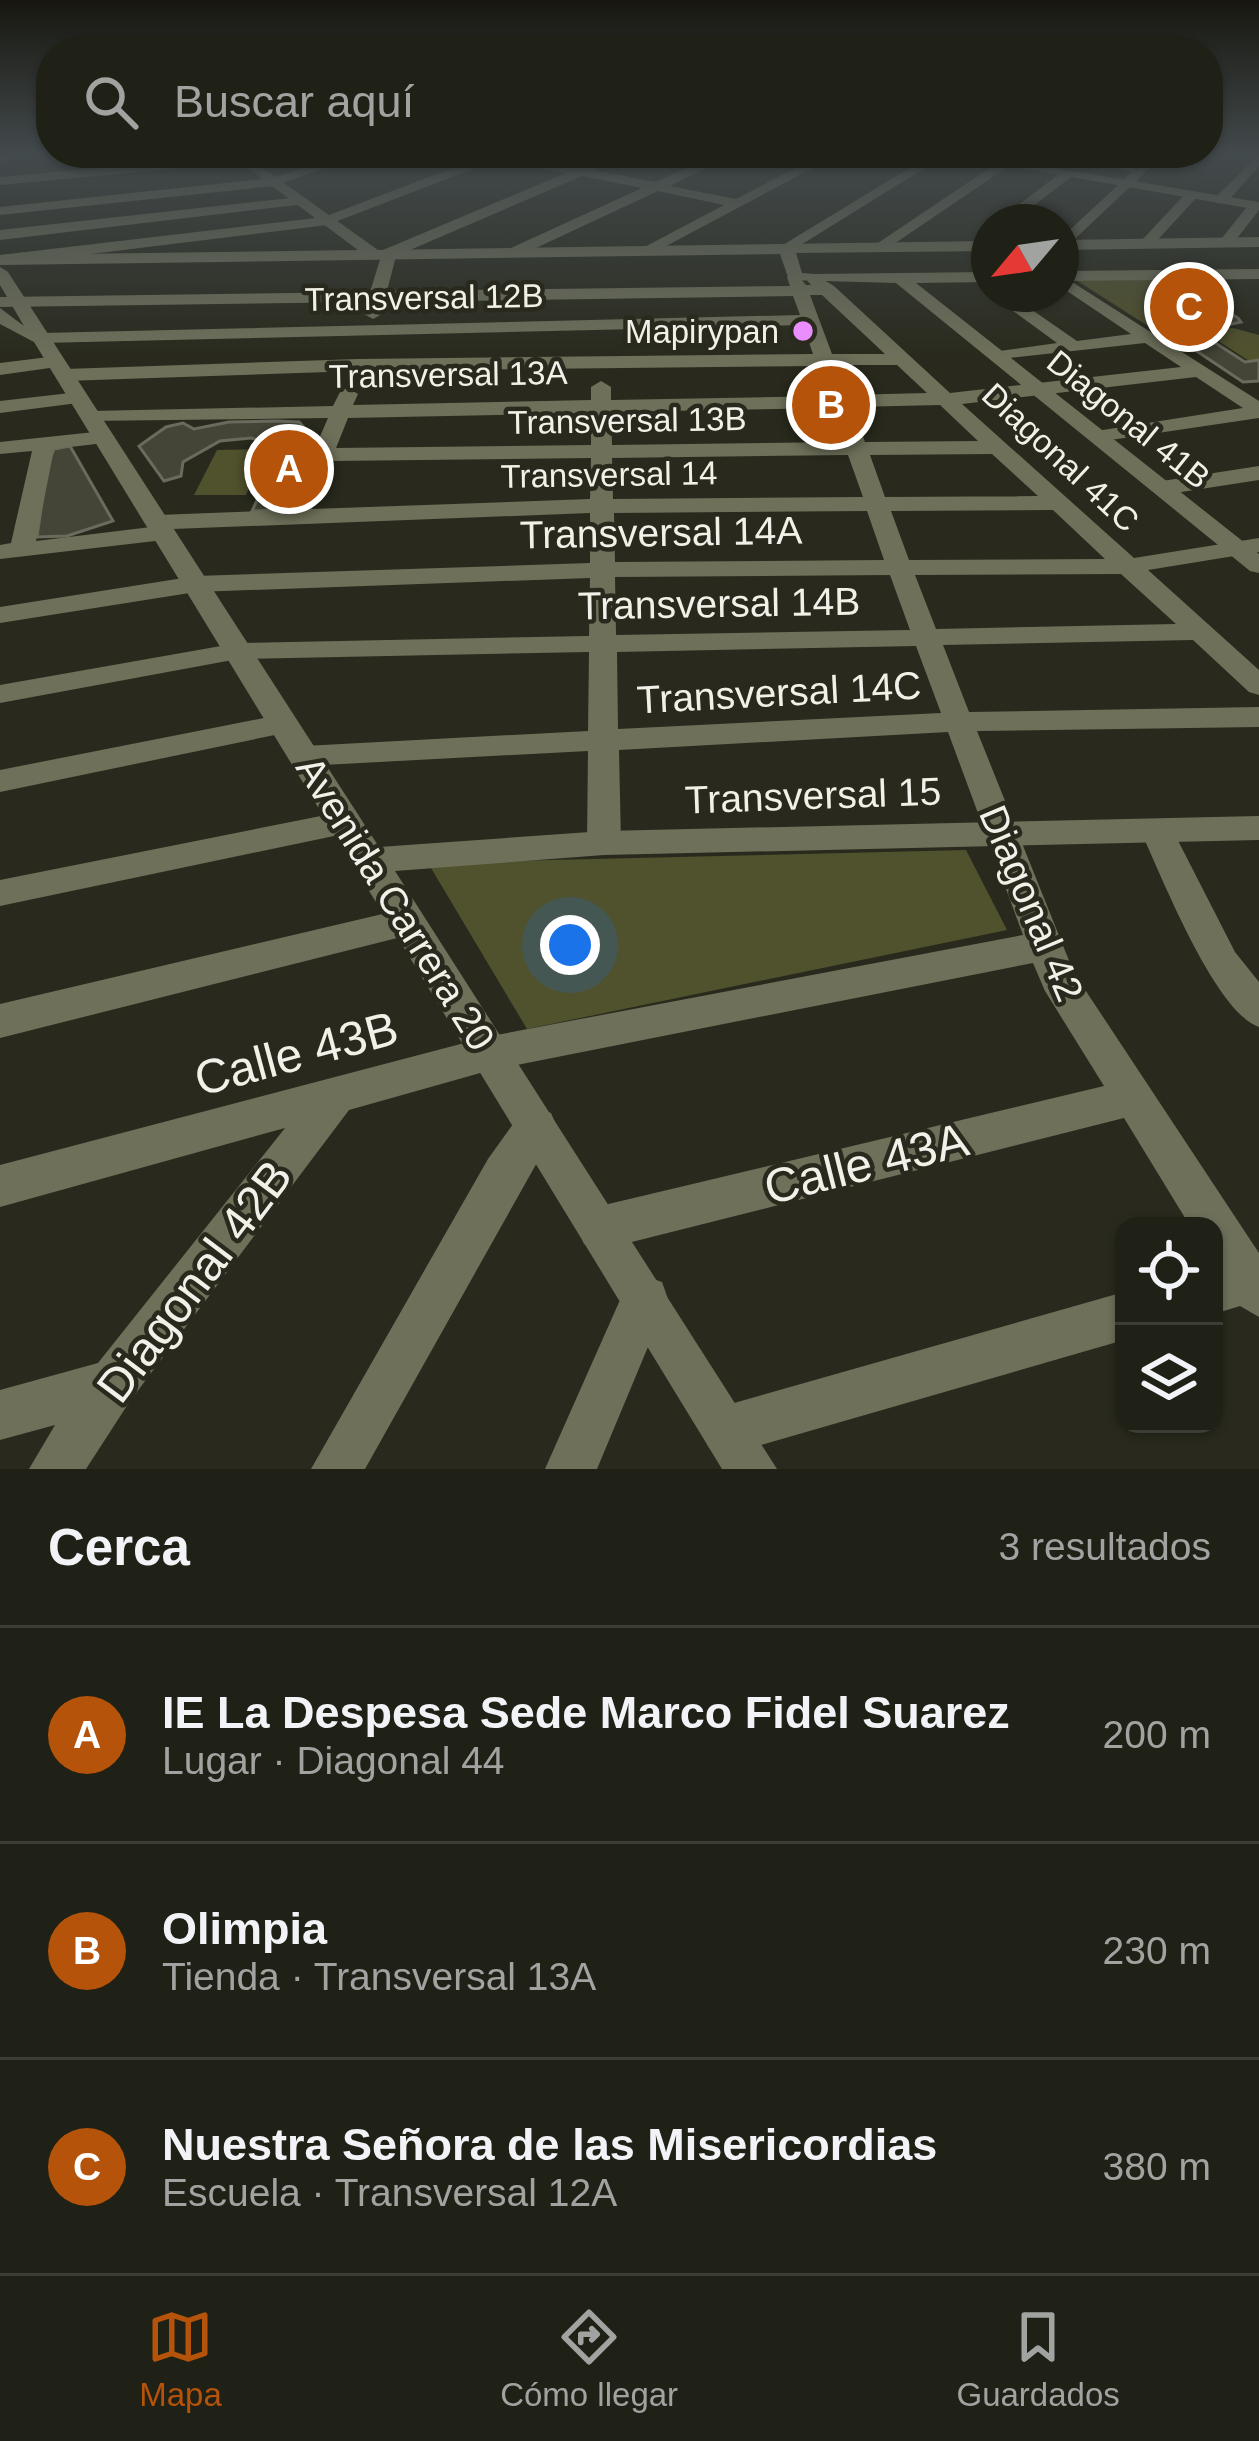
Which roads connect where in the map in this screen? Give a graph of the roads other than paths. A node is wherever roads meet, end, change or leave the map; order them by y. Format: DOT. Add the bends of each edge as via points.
graph roads {
  1 [pos="119,222"];
  2 [pos="322,222"];
  3 [pos="328,222"];
  4 [pos="457,222"];
  5 [pos="581,222"];
  6 [pos="701,222"];
  7 [pos="829,222"];
  8 [pos="918,222"];
  9 [pos="1167,222"];
  10 [pos="1244,222"];
  11 [pos="0,235"];
  12 [pos="1226,242"];
  13 [pos="1259,242"];
  14 [pos="1146,244"];
  15 [pos="1079,245"];
  16 [pos="970,246"];
  17 [pos="880,247"];
  18 [pos="786,248"];
  19 [pos="647,250"];
  20 [pos="517,251"];
  21 [pos="381,253"];
  22 [pos="1,260"];
  23 [pos="0,272"];
  24 [pos="1259,274"];
  25 [pos="900,278"];
  26 [pos="1079,278"];
  27 [pos="971,280"];
  28 [pos="1079,290"];
  29 [pos="809,291"];
  30 [pos="379,297"];
  31 [pos="10,301"];
  32 [pos="1024,312"];
  33 [pos="0,313"];
  34 [pos="559,324"];
  35 [pos="369,327"];
  36 [pos="1148,337"];
  37 [pos="41,338"];
  38 [pos="1073,346"];
  39 [pos="999,356"];
  40 [pos="902,359"];
  41 [pos="824,360"];
  42 [pos="601,362"];
  43 [pos="556,363"];
  44 [pos="358,365"];
  45 [pos="0,369"];
  46 [pos="1200,371"];
  47 [pos="1040,389"];
  48 [pos="79,398"];
  49 [pos="950,399"];
  50 [pos="839,400"];
  51 [pos="601,404"];
  52 [pos="0,407"];
  53 [pos="342,409"];
  54 [pos="1259,411"];
  55 [pos="1097,436"];
  56 [pos="45,442"];
  57 [pos="1001,447"];
  58 [pos="0,448"];
  59 [pos="857,449"];
  60 [pos="602,453"];
  61 [pos="325,455"];
  62 [pos="1259,473"];
  63 [pos="1162,488"];
  64 [pos="1062,503"];
  65 [pos="876,504"];
  66 [pos="602,506"];
  67 [pos="298,515"];
  68 [pos="161,528"];
  69 [pos="1248,546"];
  70 [pos="11,550"];
  71 [pos="1128,566"];
  72 [pos="1259,566"];
  73 [pos="899,567"];
  74 [pos="602,570"];
  75 [pos="196,584"];
  76 [pos="0,615"];
  77 [pos="1201,632"];
  78 [pos="926,638"];
  79 [pos="603,644"];
  80 [pos="238,651"];
  81 [pos="1259,686"];
  82 [pos="0,694"];
  83 [pos="1259,716"];
  84 [pos="957,722"];
  85 [pos="284,724"];
  86 [pos="604,740"];
  87 [pos="304,756"];
  88 [pos="0,781"];
  89 [pos="346,823"];
  90 [pos="1259,828"];
  91 [pos="1002,832"];
  92 [pos="1157,832"];
  93 [pos="604,843"];
  94 [pos="370,860"];
  95 [pos="0,893"];
  96 [pos="408,922"];
  97 [pos="1045,946"];
  98 [pos="1240,962"];
  99 [pos="1259,1010"];
  100 [pos="0,1021"];
  101 [pos="490,1053"];
  102 [pos="336,1095"];
  103 [pos="1131,1098"];
  104 [pos="536,1127"];
  105 [pos="0,1186"];
  106 [pos="600,1228"];
  107 [pos="1246,1285"];
  108 [pos="645,1299"];
  109 [pos="1115,1319"];
  110 [pos="113,1384"];
  111 [pos="0,1415"];
  112 [pos="739,1450"];
  113 [pos="55,1469"];
  114 [pos="337,1469"];
  115 [pos="571,1469"];
  1 -- 11 [label="street"];
  2 -- 22 [label="street"];
  3 -- 21 [label="street"];
  4 -- 21 [label="street"];
  5 -- 20 [label="street"];
  6 -- 19 [label="street"];
  7 -- 18 [label="street"];
  8 -- 17 [label="street"];
  9 -- 14 [label="street"];
  10 -- 12 [label="street"];
  12 -- 13 [label="street"];
  12 -- 14 [label="street"];
  14 -- 15 [label="street"];
  16 -- 17 [label="street"];
  17 -- 18 [label="street"];
  18 -- 19 [label="street"];
  18 -- 29 [label="street, Diagonal 42"];
  19 -- 20 [label="street"];
  20 -- 21 [label="street"];
  21 -- 22 [label="street"];
  21 -- 30 [label="street"];
  23 -- 31 [label="street, Avenida Carrera 20"];
  24 -- 26 [label="street"];
  25 -- 27 [label="street"];
  25 -- 29 [label="street"];
  25 -- 39 [label="street, Diagonal 41B"];
  28 -- 36 [label="street"];
  29 -- 30 [label="street"];
  29 -- 34 [label="street, Transversal 12B"];
  29 -- 40 [label="street, Diagonal 41C"];
  29 -- 41 [label="street, Diagonal 42"];
  30 -- 31 [label="street"];
  30 -- 35 [label="street"];
  31 -- 37 [label="street, Avenida Carrera 20"];
  32 -- 38 [label="street"];
  33 -- 37 [label="street, Avenida Carrera 20"];
  34 -- 35 [label="street, Transversal 12B"];
  34 -- 43 [label="street"];
  35 -- 37 [label="street, Transversal 12B"];
  35 -- 44 [label="street"];
  36 -- 38 [label="street"];
  36 -- 46 [label="street"];
  37 -- 48 [label="street, Avenida Carrera 20"];
  38 -- 39 [label="street"];
  39 -- 47 [label="street, Diagonal 41B"];
  40 -- 41 [label="street"];
  40 -- 49 [label="street, Diagonal 41C"];
  41 -- 42 [label="street"];
  41 -- 50 [label="street, Diagonal 42"];
  42 -- 43 [label="street"];
  42 -- 51 [label="street"];
  43 -- 44 [label="street"];
  44 -- 48 [label="street"];
  44 -- 53 [label="street"];
  45 -- 48 [label="street"];
  46 -- 47 [label="street"];
  46 -- 54 [label="street"];
  47 -- 49 [label="street"];
  47 -- 55 [label="street, Diagonal 41B"];
  48 -- 52 [label="street"];
  48 -- 53 [label="street, Transversal 13A"];
  48 -- 56 [label="street"];
  48 -- 68 [label="street, Avenida Carrera 20"];
  49 -- 50 [label="street, Transversal 13A"];
  49 -- 57 [label="street, Diagonal 41C"];
  50 -- 51 [label="street, Transversal 13A"];
  50 -- 59 [label="street, Diagonal 42"];
  51 -- 53 [label="street, Transversal 13A"];
  51 -- 60 [label="street"];
  53 -- 61 [label="street"];
  54 -- 55 [label="street"];
  55 -- 63 [label="street, Diagonal 41B"];
  56 -- 58 [label="street"];
  56 -- 70 [label="street"];
  57 -- 59 [label="street, Transversal 13B"];
  57 -- 64 [label="street, Diagonal 41C"];
  59 -- 60 [label="street, Transversal 13B"];
  59 -- 65 [label="street, Diagonal 42"];
  60 -- 61 [label="street, Transversal 13B"];
  60 -- 66 [label="street"];
  61 -- 67 [label="street"];
  62 -- 63 [label="street"];
  63 -- 69 [label="street, Diagonal 41B"];
  64 -- 65 [label="street, Transversal 14"];
  64 -- 71 [label="street, Diagonal 41C"];
  65 -- 66 [label="street, Transversal 14"];
  65 -- 73 [label="street, Diagonal 42"];
  66 -- 67 [label="street, Transversal 14"];
  66 -- 74 [label="street"];
  67 -- 68 [label="street, Transversal 14"];
  68 -- 70 [label="street, Transversal 14"];
  68 -- 75 [label="street, Avenida Carrera 20"];
  69 -- 71 [label="street"];
  69 -- 72 [label="street, Diagonal 41B"];
  71 -- 73 [label="street, Transversal 14A"];
  71 -- 77 [label="street, Diagonal 41C"];
  73 -- 74 [label="street, Transversal 14A"];
  73 -- 78 [label="street, Diagonal 42"];
  74 -- 75 [label="street, Transversal 14A"];
  74 -- 79 [label="street"];
  75 -- 76 [label="street, Transversal 14A"];
  75 -- 80 [label="street, Avenida Carrera 20"];
  77 -- 78 [label="street, Transversal 14B"];
  77 -- 81 [label="street, Diagonal 41C"];
  78 -- 79 [label="street, Transversal 14B"];
  78 -- 84 [label="street, Diagonal 42"];
  79 -- 80 [label="street, Transversal 14B"];
  79 -- 86 [label="street"];
  80 -- 82 [label="street, Transversal 14B"];
  80 -- 85 [label="street, Avenida Carrera 20"];
  83 -- 84 [label="street, Transversal 14C"];
  84 -- 86 [label="street, Transversal 14C"];
  84 -- 91 [label="street, Diagonal 42"];
  85 -- 87 [label="street, Avenida Carrera 20"];
  85 -- 88 [label="street"];
  86 -- 87 [label="street, Transversal 14C"];
  86 -- 93 [label="street"];
  87 -- 89 [label="street, Avenida Carrera 20"];
  89 -- 94 [label="street, Avenida Carrera 20"];
  89 -- 95 [label="street"];
  90 -- 92 [label="street, Transversal 15"];
  91 -- 92 [label="street, Transversal 15"];
  91 -- 93 [label="street, Transversal 15"];
  91 -- 97 [label="street, Diagonal 42"];
  92 -- 98 [label="street"];
  93 -- 94 [label="street, Transversal 15"];
  94 -- 96 [label="street, Avenida Carrera 20"];
  96 -- 100 [label="street"];
  96 -- 101 [label="street, Avenida Carrera 20"];
  97 -- 101 [label="street, Calle 43B"];
  97 -- 103 [label="street, Diagonal 42"];
  98 -- 99 [label="street"];
  101 -- 102 [label="street, Calle 43B"];
  101 -- 104 [label="street, Avenida Carrera 20"];
  102 -- 105 [label="street, Calle 43B"];
  102 -- 110 [label="street, Diagonal 42B"];
  103 -- 106 [label="street, Calle 43A"];
  103 -- 107 [label="street, Diagonal 42"];
  104 -- 106 [label="street, Avenida Carrera 20"];
  104 -- 114 [label="street"];
  106 -- 108 [label="street, Avenida Carrera 20"];
  108 -- 112 [label="street, Avenida Carrera 20"];
  108 -- 115 [label="street"];
  109 -- 112 [label="street"];
  110 -- 111 [label="street"];
  110 -- 113 [label="street, Diagonal 42B"];
}
